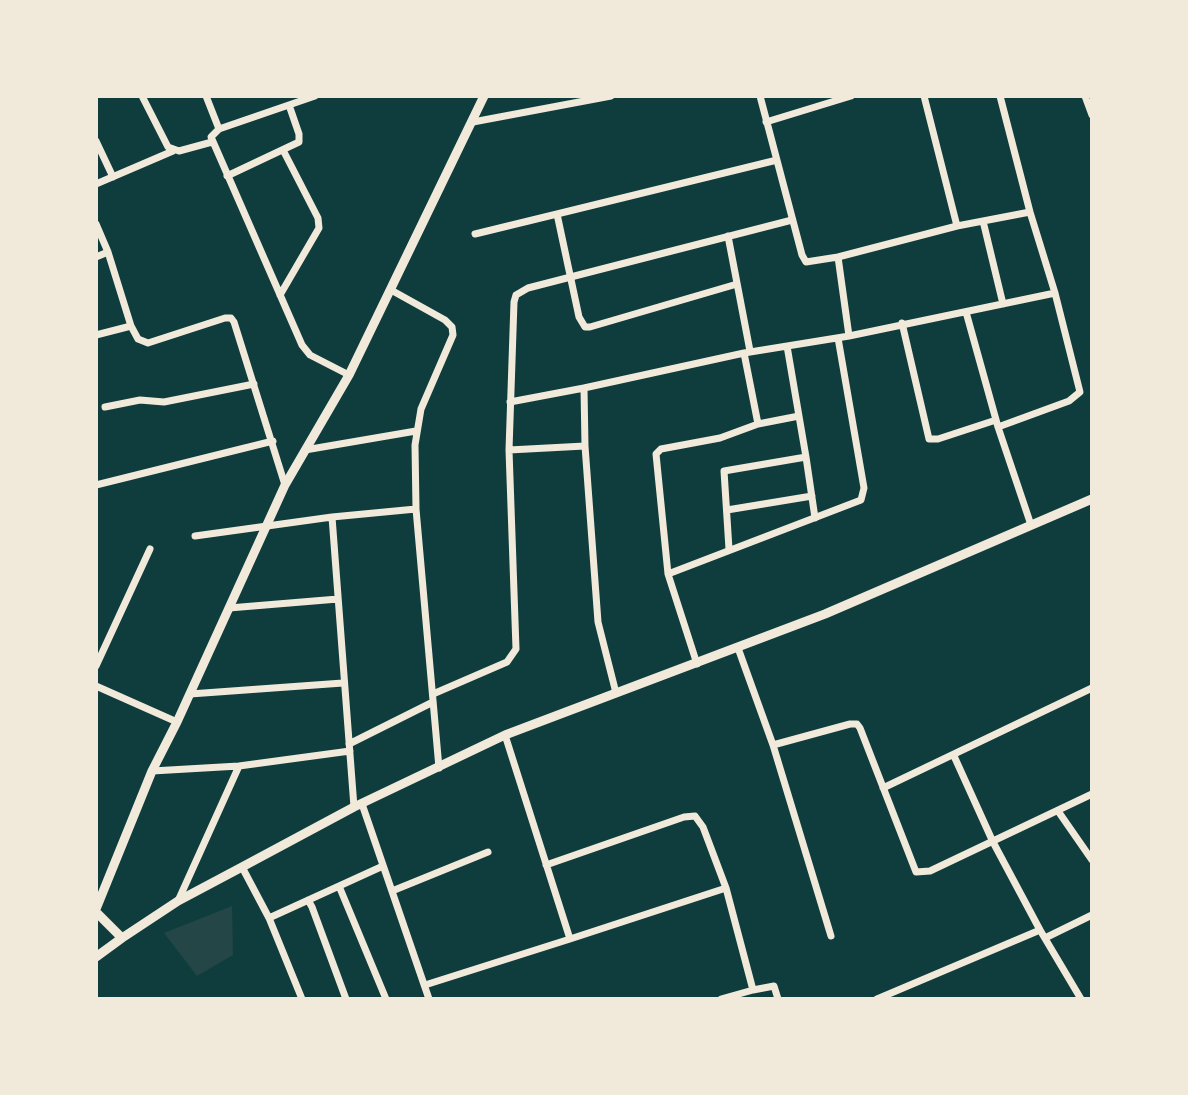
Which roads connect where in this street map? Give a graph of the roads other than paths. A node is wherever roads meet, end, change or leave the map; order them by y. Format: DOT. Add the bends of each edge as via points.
graph roads {
  1 [pos="142,96"];
  2 [pos="206,96"];
  3 [pos="315,96"];
  4 [pos="484,96"];
  5 [pos="611,96"];
  6 [pos="760,96"];
  7 [pos="851,96"];
  8 [pos="924,96"];
  9 [pos="1000,96"];
  10 [pos="1085,96"];
  11 [pos="289,105"];
  12 [pos="1092,115"];
  13 [pos="473,122"];
  14 [pos="766,122"];
  15 [pos="219,129"];
  16 [pos="96,141"];
  17 [pos="212,142"];
  18 [pos="283,150"];
  19 [pos="173,151"];
  20 [pos="777,160"];
  21 [pos="227,176"];
  22 [pos="113,177"];
  23 [pos="96,184"];
  24 [pos="1030,212"];
  25 [pos="557,214"];
  26 [pos="792,220"];
  27 [pos="983,221"];
  28 [pos="96,224"];
  29 [pos="957,226"];
  30 [pos="475,234"];
  31 [pos="728,236"];
  32 [pos="108,252"];
  33 [pos="96,257"];
  34 [pos="838,257"];
  35 [pos="571,277"];
  36 [pos="737,284"];
  37 [pos="391,290"];
  38 [pos="1055,293"];
  39 [pos="280,296"];
  40 [pos="1003,304"];
  41 [pos="965,312"];
  42 [pos="902,323"];
  43 [pos="131,326"];
  44 [pos="96,335"];
  45 [pos="849,336"];
  46 [pos="838,338"];
  47 [pos="787,346"];
  48 [pos="747,352"];
  49 [pos="349,375"];
  50 [pos="254,384"];
  51 [pos="584,388"];
  52 [pos="510,402"];
  53 [pos="105,407"];
  54 [pos="799,416"];
  55 [pos="997,423"];
  56 [pos="758,424"];
  57 [pos="416,431"];
  58 [pos="272,441"];
  59 [pos="585,446"];
  60 [pos="304,450"];
  61 [pos="509,450"];
  62 [pos="806,457"];
  63 [pos="96,485"];
  64 [pos="285,485"];
  65 [pos="812,496"];
  66 [pos="1092,499"];
  67 [pos="416,509"];
  68 [pos="727,510"];
  69 [pos="332,517"];
  70 [pos="815,518"];
  71 [pos="1031,525"];
  72 [pos="266,527"];
  73 [pos="195,536"];
  74 [pos="150,549"];
  75 [pos="729,549"];
  76 [pos="668,574"];
  77 [pos="338,599"];
  78 [pos="229,608"];
  79 [pos="738,648"];
  80 [pos="698,664"];
  81 [pos="96,666"];
  82 [pos="343,683"];
  83 [pos="96,686"];
  84 [pos="1092,688"];
  85 [pos="616,693"];
  86 [pos="190,694"];
  87 [pos="433,698"];
  88 [pos="177,722"];
  89 [pos="505,735"];
  90 [pos="774,745"];
  91 [pos="350,747"];
  92 [pos="954,755"];
  93 [pos="239,766"];
  94 [pos="439,768"];
  95 [pos="152,771"];
  96 [pos="883,788"];
  97 [pos="1092,794"];
  98 [pos="358,806"];
  99 [pos="1058,811"];
  100 [pos="993,842"];
  101 [pos="488,852"];
  102 [pos="1092,860"];
  103 [pos="547,865"];
  104 [pos="383,866"];
  105 [pos="242,867"];
  106 [pos="339,886"];
  107 [pos="726,888"];
  108 [pos="392,891"];
  109 [pos="178,901"];
  110 [pos="308,901"];
  111 [pos="96,910"];
  112 [pos="1092,915"];
  113 [pos="269,918"];
  114 [pos="1040,930"];
  115 [pos="831,936"];
  116 [pos="122,938"];
  117 [pos="1045,939"];
  118 [pos="570,940"];
  119 [pos="96,943"];
  120 [pos="98,956"];
  121 [pos="425,985"];
  122 [pos="753,990"];
  123 [pos="302,999"];
  124 [pos="346,999"];
  125 [pos="386,999"];
  126 [pos="429,999"];
  127 [pos="721,999"];
  128 [pos="778,999"];
  129 [pos="877,999"];
  130 [pos="1081,999"];
  1 -- 19 [label="street"];
  2 -- 15 [label="street"];
  3 -- 11 [label="street"];
  4 -- 13 [label="street"];
  5 -- 13 [label="street"];
  6 -- 14 [label="street"];
  7 -- 14 [label="street"];
  8 -- 29 [label="street"];
  9 -- 24 [label="street"];
  10 -- 12 [label="street"];
  11 -- 15 [label="street"];
  11 -- 18 [label="street" via="300,139"];
  13 -- 37 [label="street"];
  14 -- 20 [label="street"];
  15 -- 17 [label="street"];
  16 -- 22 [label="street"];
  17 -- 19 [label="street"];
  17 -- 21 [label="street"];
  18 -- 21 [label="street"];
  18 -- 39 [label="street" via="319,228"];
  19 -- 22 [label="street"];
  20 -- 25 [label="street"];
  20 -- 26 [label="street"];
  21 -- 39 [label="street"];
  22 -- 23 [label="street"];
  24 -- 27 [label="street"];
  24 -- 38 [label="street"];
  25 -- 30 [label="street"];
  25 -- 35 [label="street"];
  26 -- 31 [label="street"];
  26 -- 34 [label="street" via="806,262"];
  27 -- 29 [label="street"];
  27 -- 40 [label="street"];
  28 -- 32 [label="street"];
  29 -- 34 [label="street"];
  31 -- 35 [label="street"];
  31 -- 36 [label="street"];
  32 -- 33 [label="street"];
  32 -- 43 [label="street"];
  34 -- 45 [label="street"];
  35 -- 36 [label="street" via="585,327"];
  35 -- 52 [label="street" via="516,295"];
  36 -- 48 [label="street"];
  37 -- 49 [label="street"];
  37 -- 57 [label="street" via="452,327 453,335"];
  38 -- 40 [label="street"];
  38 -- 55 [label="street" via="1080,392 1069,401"];
  39 -- 49 [label="street" via="306,350"];
  40 -- 41 [label="street"];
  41 -- 42 [label="street"];
  41 -- 55 [label="street"];
  42 -- 45 [label="street"];
  42 -- 55 [label="street" via="929,439"];
  43 -- 44 [label="street"];
  43 -- 50 [label="street" via="138,339 148,343 231,318"];
  45 -- 46 [label="street"];
  46 -- 47 [label="street"];
  46 -- 70 [label="street" via="864,494 856,503"];
  47 -- 48 [label="street"];
  47 -- 54 [label="street"];
  48 -- 51 [label="street"];
  48 -- 56 [label="street"];
  49 -- 60 [label="street"];
  50 -- 53 [label="street" via="164,402 146,399"];
  50 -- 58 [label="street"];
  51 -- 52 [label="street"];
  51 -- 59 [label="street"];
  52 -- 61 [label="street"];
  54 -- 56 [label="street"];
  54 -- 62 [label="street"];
  55 -- 71 [label="street"];
  56 -- 76 [label="street" via="656,454"];
  57 -- 60 [label="street"];
  57 -- 67 [label="street"];
  58 -- 63 [label="street"];
  58 -- 64 [label="street"];
  59 -- 61 [label="street"];
  59 -- 85 [label="street" via="598,622"];
  60 -- 64 [label="street"];
  61 -- 87 [label="street" via="516,649 507,662"];
  62 -- 65 [label="street"];
  62 -- 68 [label="street" via="724,471"];
  64 -- 72 [label="street"];
  65 -- 68 [label="street"];
  65 -- 70 [label="street"];
  66 -- 71 [label="street"];
  67 -- 69 [label="street"];
  67 -- 87 [label="street"];
  68 -- 75 [label="street"];
  69 -- 72 [label="street"];
  69 -- 77 [label="street"];
  70 -- 75 [label="street"];
  71 -- 79 [label="street"];
  72 -- 73 [label="street"];
  72 -- 78 [label="street"];
  74 -- 81 [label="street"];
  75 -- 76 [label="street"];
  76 -- 80 [label="street"];
  77 -- 78 [label="street"];
  77 -- 82 [label="street"];
  78 -- 86 [label="street"];
  79 -- 80 [label="street"];
  79 -- 90 [label="street"];
  80 -- 85 [label="street"];
  82 -- 86 [label="street"];
  82 -- 91 [label="street"];
  83 -- 88 [label="street"];
  84 -- 92 [label="street"];
  85 -- 89 [label="street"];
  86 -- 88 [label="street"];
  87 -- 91 [label="street"];
  87 -- 94 [label="street"];
  88 -- 95 [label="street"];
  89 -- 94 [label="street"];
  89 -- 103 [label="street"];
  90 -- 96 [label="street" via="857,724"];
  90 -- 115 [label="street"];
  91 -- 93 [label="street"];
  91 -- 98 [label="street"];
  92 -- 96 [label="street"];
  92 -- 100 [label="street"];
  93 -- 95 [label="street"];
  93 -- 109 [label="street"];
  94 -- 98 [label="street"];
  95 -- 111 [label="street"];
  96 -- 100 [label="street" via="916,872 930,871"];
  97 -- 99 [label="street"];
  98 -- 104 [label="street"];
  98 -- 105 [label="street"];
  99 -- 100 [label="street"];
  99 -- 102 [label="street"];
  100 -- 114 [label="street"];
  101 -- 108 [label="street"];
  103 -- 107 [label="street" via="695,816"];
  103 -- 118 [label="street"];
  104 -- 106 [label="street"];
  104 -- 108 [label="street"];
  105 -- 109 [label="street"];
  105 -- 113 [label="street"];
  106 -- 110 [label="street"];
  106 -- 125 [label="street"];
  107 -- 118 [label="street"];
  107 -- 122 [label="street"];
  108 -- 121 [label="street"];
  109 -- 116 [label="street"];
  110 -- 113 [label="street"];
  110 -- 124 [label="street"];
  111 -- 116 [label="street"];
  112 -- 117 [label="street"];
  113 -- 123 [label="street"];
  114 -- 117 [label="street"];
  114 -- 129 [label="street"];
  116 -- 120 [label="street"];
  117 -- 130 [label="street"];
  118 -- 121 [label="street"];
  119 -- 120 [label="street"];
  121 -- 126 [label="street"];
  122 -- 127 [label="street"];
  122 -- 128 [label="street" via="774,986"];
}
